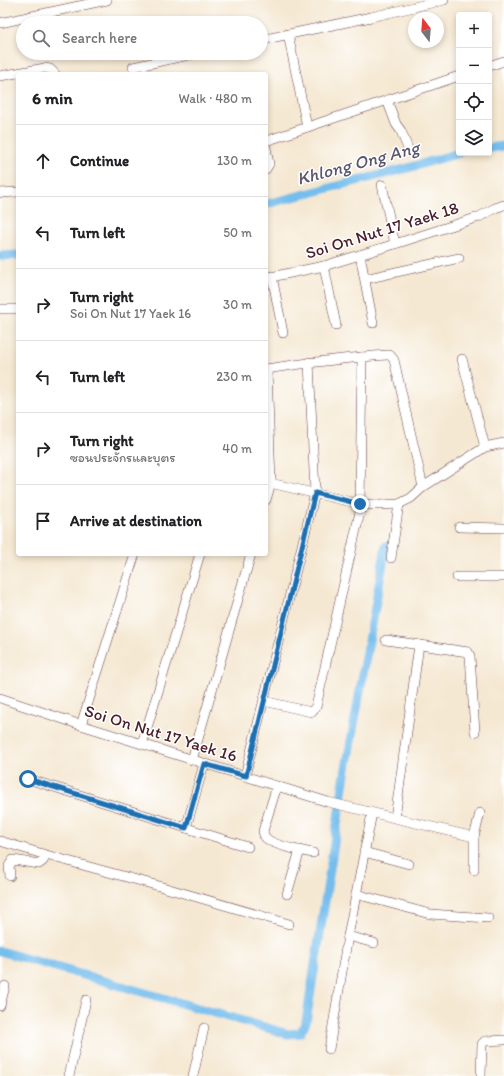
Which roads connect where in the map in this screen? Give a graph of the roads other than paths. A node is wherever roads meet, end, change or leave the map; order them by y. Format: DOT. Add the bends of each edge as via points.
graph roads {
  1 [pos="106,0"];
  2 [pos="444,0"];
  3 [pos="32,16"];
  4 [pos="16,20"];
  5 [pos="0,23"];
  6 [pos="288,34"];
  7 [pos="268,38"];
  8 [pos="166,60"];
  9 [pos="504,61"];
  10 [pos="492,65"];
  11 [pos="133,67"];
  12 [pos="22,72"];
  13 [pos="53,72"];
  14 [pos="16,73"];
  15 [pos="0,76"];
  16 [pos="456,77"];
  17 [pos="387,100"];
  18 [pos="307,127"];
  19 [pos="268,140"];
  20 [pos="408,149"];
  21 [pos="382,185"];
  22 [pos="16,192"];
  23 [pos="0,194"];
  24 [pos="504,205"];
  25 [pos="395,244"];
  26 [pos="360,255"];
  27 [pos="459,258"];
  28 [pos="324,266"];
  29 [pos="269,277"];
  30 [pos="365,279"];
  31 [pos="0,309"];
  32 [pos="16,309"];
  33 [pos="373,323"];
  34 [pos="336,325"];
  35 [pos="283,333"];
  36 [pos="362,357"];
  37 [pos="462,359"];
  38 [pos="309,362"];
  39 [pos="268,369"];
  40 [pos="504,443"];
  41 [pos="485,447"];
  42 [pos="268,483"];
  43 [pos="424,487"];
  44 [pos="315,493"];
  45 [pos="361,504"];
  46 [pos="399,504"];
  47 [pos="459,527"];
  48 [pos="504,528"];
  49 [pos="134,556"];
  50 [pos="199,556"];
  51 [pos="250,556"];
  52 [pos="391,558"];
  53 [pos="457,577"];
  54 [pos="504,577"];
  55 [pos="386,640"];
  56 [pos="418,645"];
  57 [pos="0,698"];
  58 [pos="264,701"];
  59 [pos="81,725"];
  60 [pos="475,732"];
  61 [pos="142,744"];
  62 [pos="192,760"];
  63 [pos="204,764"];
  64 [pos="246,776"];
  65 [pos="28,779"];
  66 [pos="277,786"];
  67 [pos="372,813"];
  68 [pos="480,813"];
  69 [pos="395,818"];
  70 [pos="186,828"];
  71 [pos="474,837"];
  72 [pos="0,841"];
  73 [pos="248,846"];
  74 [pos="300,850"];
  75 [pos="364,852"];
  76 [pos="313,853"];
  77 [pos="46,855"];
  78 [pos="409,864"];
  79 [pos="474,870"];
  80 [pos="10,876"];
  81 [pos="287,894"];
  82 [pos="356,894"];
  83 [pos="488,918"];
  84 [pos="289,924"];
  85 [pos="348,936"];
  86 [pos="374,943"];
  87 [pos="5,986"];
  88 [pos="86,1000"];
  89 [pos="0,1006"];
  90 [pos="204,1028"];
  91 [pos="504,1040"];
  92 [pos="329,1049"];
  93 [pos="69,1076"];
  94 [pos="193,1076"];
  95 [pos="481,1076"];
  1 -- 3 [label="street"];
  2 -- 6 [label="street"];
  4 -- 5 [label="street"];
  6 -- 7 [label="street"];
  6 -- 18 [label="street"];
  8 -- 11 [label="street"];
  9 -- 10 [label="street"];
  12 -- 13 [label="street" via="45,68"];
  14 -- 15 [label="street"];
  16 -- 17 [label="street"];
  17 -- 18 [label="street"];
  17 -- 20 [label="street"];
  18 -- 19 [label="street"];
  21 -- 25 [label="street"];
  22 -- 23 [label="street"];
  24 -- 25 [label="street, Soi On Nut 17 Yaek 18" via="479,217"];
  25 -- 26 [label="street, Soi On Nut 17 Yaek 18"];
  26 -- 28 [label="street, Soi On Nut 17 Yaek 18"];
  26 -- 30 [label="street"];
  27 -- 30 [label="street"];
  28 -- 29 [label="street, Soi On Nut 17 Yaek 18"];
  28 -- 34 [label="street"];
  29 -- 35 [label="street"];
  30 -- 33 [label="street"];
  31 -- 32 [label="street"];
  36 -- 38 [label="street"];
  36 -- 43 [label="street" via="390,355 394,360"];
  36 -- 45 [label="street"];
  37 -- 41 [label="street"];
  38 -- 39 [label="street"];
  38 -- 44 [label="street"];
  40 -- 41 [label="street"];
  41 -- 43 [label="street"];
  42 -- 44 [label="street"];
  43 -- 46 [label="street"];
  44 -- 45 [label="street"];
  44 -- 58 [label="street"];
  45 -- 46 [label="street"];
  45 -- 58 [label="street" via="316,707 311,712"];
  46 -- 52 [label="street"];
  47 -- 48 [label="street"];
  49 -- 59 [label="street"];
  50 -- 61 [label="street"];
  51 -- 62 [label="street"];
  53 -- 54 [label="street"];
  55 -- 56 [label="street"];
  56 -- 60 [label="street" via="468,652"];
  56 -- 69 [label="street"];
  57 -- 59 [label="street, Soi On Nut 17 Yaek 16"];
  58 -- 64 [label="street"];
  59 -- 61 [label="street, Soi On Nut 17 Yaek 16"];
  61 -- 62 [label="street, Soi On Nut 17 Yaek 16"];
  62 -- 63 [label="street, Soi On Nut 17 Yaek 16"];
  63 -- 64 [label="street, Soi On Nut 17 Yaek 16"];
  63 -- 70 [label="street"];
  64 -- 66 [label="street, Soi On Nut 17 Yaek 16"];
  65 -- 70 [label="street"];
  66 -- 67 [label="street, Soi On Nut 17 Yaek 16"];
  66 -- 74 [label="street" via="263,831 264,836 278,845"];
  67 -- 69 [label="street, Soi On Nut 17 Yaek 16"];
  67 -- 75 [label="street"];
  68 -- 71 [label="street"];
  69 -- 71 [label="street, Soi On Nut 17 Yaek 16"];
  70 -- 73 [label="street"];
  71 -- 79 [label="street"];
  72 -- 77 [label="street"];
  74 -- 76 [label="street"];
  74 -- 81 [label="street"];
  75 -- 78 [label="street"];
  75 -- 82 [label="street"];
  77 -- 80 [label="street" via="38,864 13,860 9,866"];
  77 -- 84 [label="street"];
  82 -- 83 [label="street" via="430,914"];
  82 -- 85 [label="street"];
  85 -- 86 [label="street"];
  85 -- 92 [label="street"];
  87 -- 89 [label="street"];
  88 -- 93 [label="street"];
  90 -- 94 [label="street"];
  91 -- 95 [label="street" via="485,1041 482,1044"];
}
